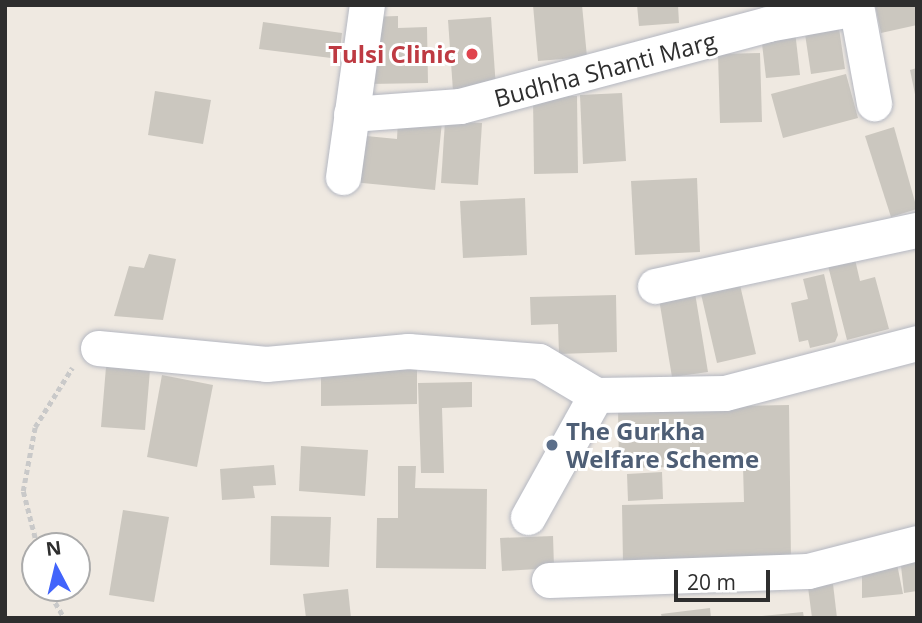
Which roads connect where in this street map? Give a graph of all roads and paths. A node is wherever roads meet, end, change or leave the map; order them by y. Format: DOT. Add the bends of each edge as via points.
graph roads {
  1 [pos="367,5"];
  2 [pos="856,7"];
  3 [pos="874,103"];
  4 [pos="352,114"];
  5 [pos="343,177"];
  6 [pos="917,230"];
  7 [pos="654,286"];
  8 [pos="917,343"];
  9 [pos="98,348"];
  10 [pos="596,395"];
  11 [pos="528,517"];
  12 [pos="33,532"];
  13 [pos="917,543"];
  14 [pos="549,580"];
  15 [pos="55,602"];
  16 [pos="64,618"];
  1 -- 4 [label="street"];
  2 -- 3 [label="street, Budhha Shanti Marg"];
  2 -- 4 [label="street, Budhha Shanti Marg" via="768,24 460,106"];
  4 -- 5 [label="street"];
  6 -- 7 [label="street"];
  8 -- 10 [label="street" via="725,393"];
  9 -- 10 [label="street" via="265,364 408,351 538,361"];
  9 -- 12 [label="path" via="67,372 35,427 23,491"];
  10 -- 11 [label="street"];
  13 -- 14 [label="street" via="808,571"];
  15 -- 16 [label="path"];
}
